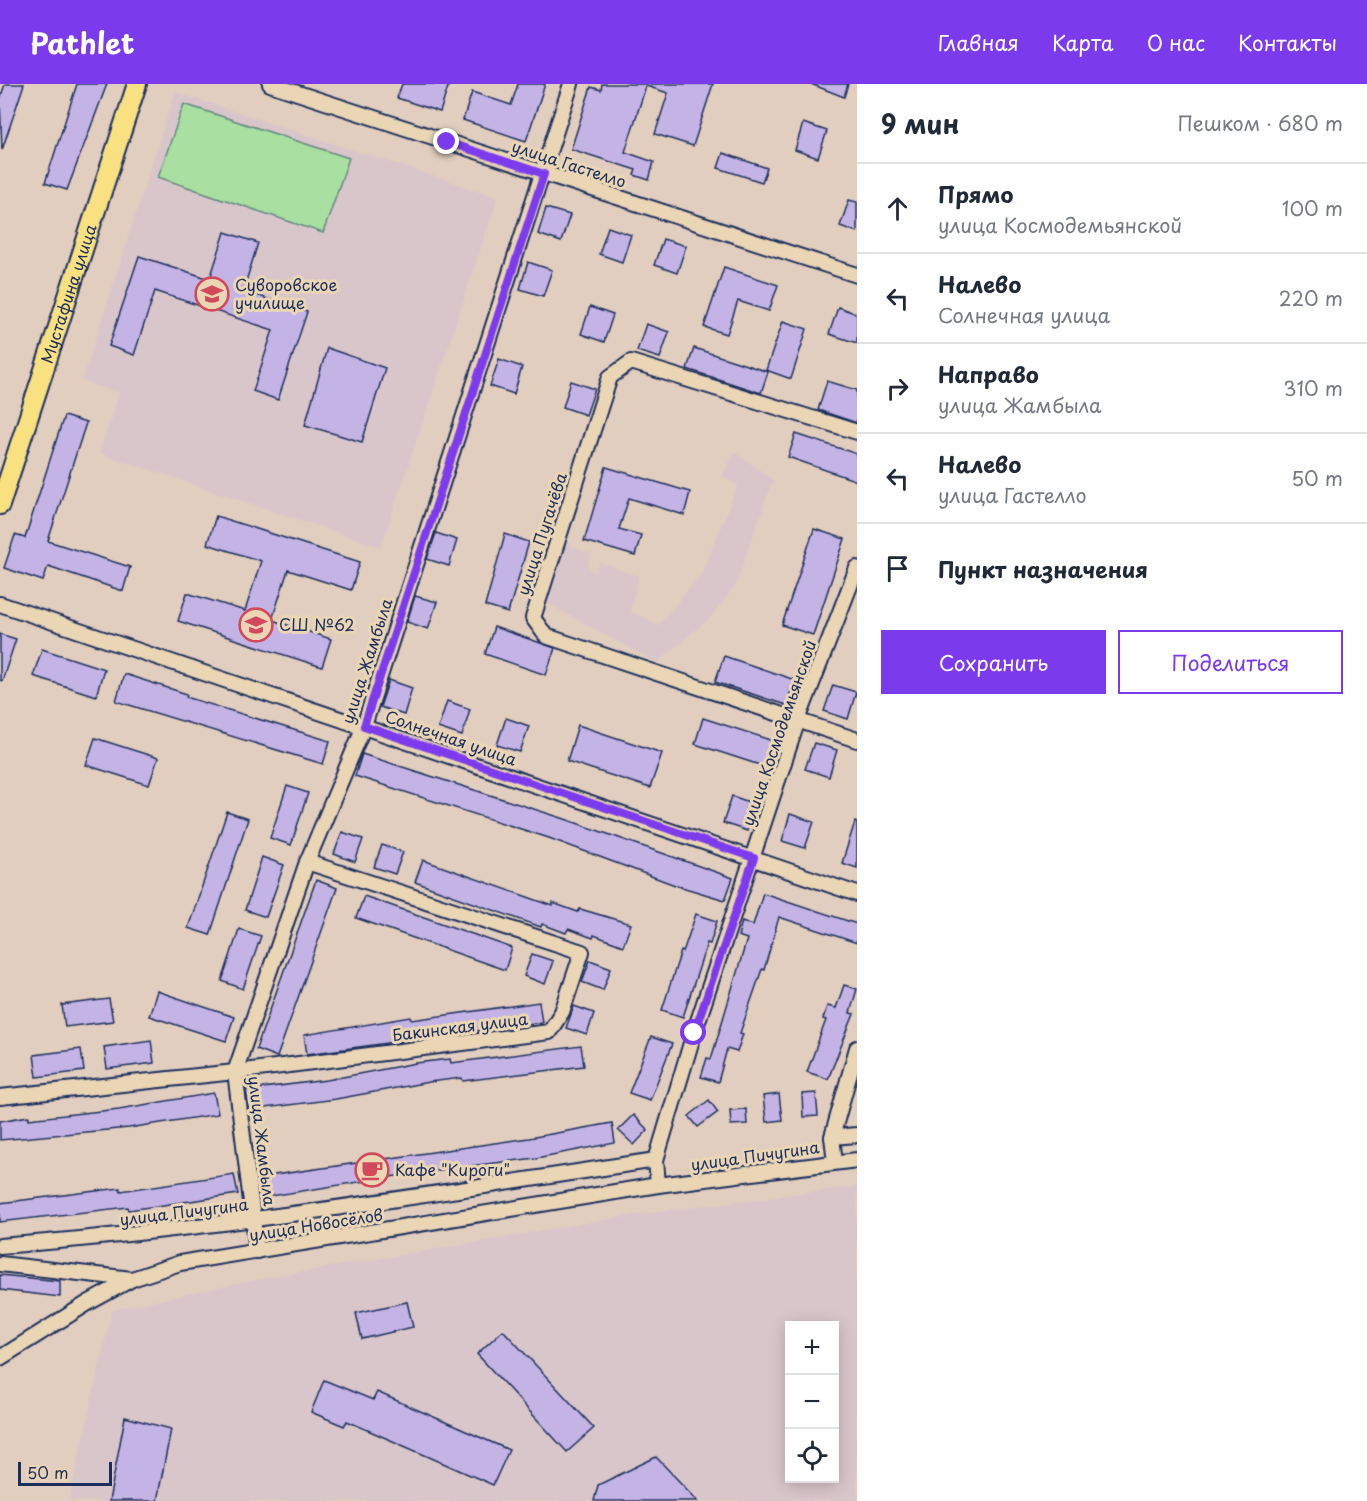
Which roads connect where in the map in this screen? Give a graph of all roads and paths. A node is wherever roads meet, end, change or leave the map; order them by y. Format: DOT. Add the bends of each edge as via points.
graph roads {
  1 [pos="137,84"];
  2 [pos="271,84"];
  3 [pos="571,84"];
  4 [pos="544,174"];
  5 [pos="857,275"];
  6 [pos="857,432"];
  7 [pos="0,505"];
  8 [pos="857,568"];
  9 [pos="0,604"];
  10 [pos="798,720"];
  11 [pos="364,726"];
  12 [pos="857,740"];
  13 [pos="754,858"];
  14 [pos="307,862"];
  15 [pos="857,894"];
  16 [pos="857,1048"];
  17 [pos="235,1072"];
  18 [pos="0,1097"];
  19 [pos="857,1135"];
  20 [pos="832,1137"];
  21 [pos="656,1160"];
  22 [pos="857,1160"];
  23 [pos="835,1162"];
  24 [pos="658,1185"];
  25 [pos="255,1221"];
  26 [pos="0,1246"];
  27 [pos="257,1251"];
  28 [pos="0,1264"];
  29 [pos="132,1279"];
  30 [pos="0,1358"];
  1 -- 7 [label="main road, Мустафина улица"];
  2 -- 4 [label="street, улица Гастелло"];
  3 -- 4 [label="street, улица Жамбыла"];
  4 -- 5 [label="street, улица Гастелло"];
  4 -- 11 [label="street, улица Жамбыла"];
  6 -- 10 [label="street, улица Пугачёва" via="631,362 610,377 532,618 546,636"];
  8 -- 10 [label="street, улица Космодемьянской"];
  9 -- 11 [label="street, Солнечная улица"];
  10 -- 12 [label="street, улица Пугачёва"];
  10 -- 13 [label="street, улица Космодемьянской"];
  11 -- 13 [label="street, Солнечная улица"];
  11 -- 14 [label="street, улица Жамбыла"];
  13 -- 15 [label="street, Солнечная улица"];
  13 -- 21 [label="street, улица Космодемьянской" via="694,1033"];
  14 -- 17 [label="street, улица Жамбыла"];
  14 -- 17 [label="street, Бакинская улица" via="582,952 562,1012 549,1032"];
  16 -- 20 [label="street"];
  17 -- 18 [label="street, Бакинская улица"];
  17 -- 25 [label="street, улица Жамбыла"];
  19 -- 20 [label="street"];
  20 -- 23 [label="street"];
  21 -- 24 [label="street, улица Космодемьянской"];
  21 -- 25 [label="street, улица Пичугина"];
  22 -- 23 [label="street, улица Пичугина"];
  23 -- 24 [label="street, улица Пичугина"];
  24 -- 27 [label="street, улица Новосёлов"];
  25 -- 26 [label="street, улица Пичугина"];
  25 -- 27 [label="street, улица Жамбыла"];
  27 -- 29 [label="street, улица Новосёлов" via="180,1263"];
  28 -- 29 [label="street"];
  29 -- 30 [label="street, улица Новосёлов"];
}
